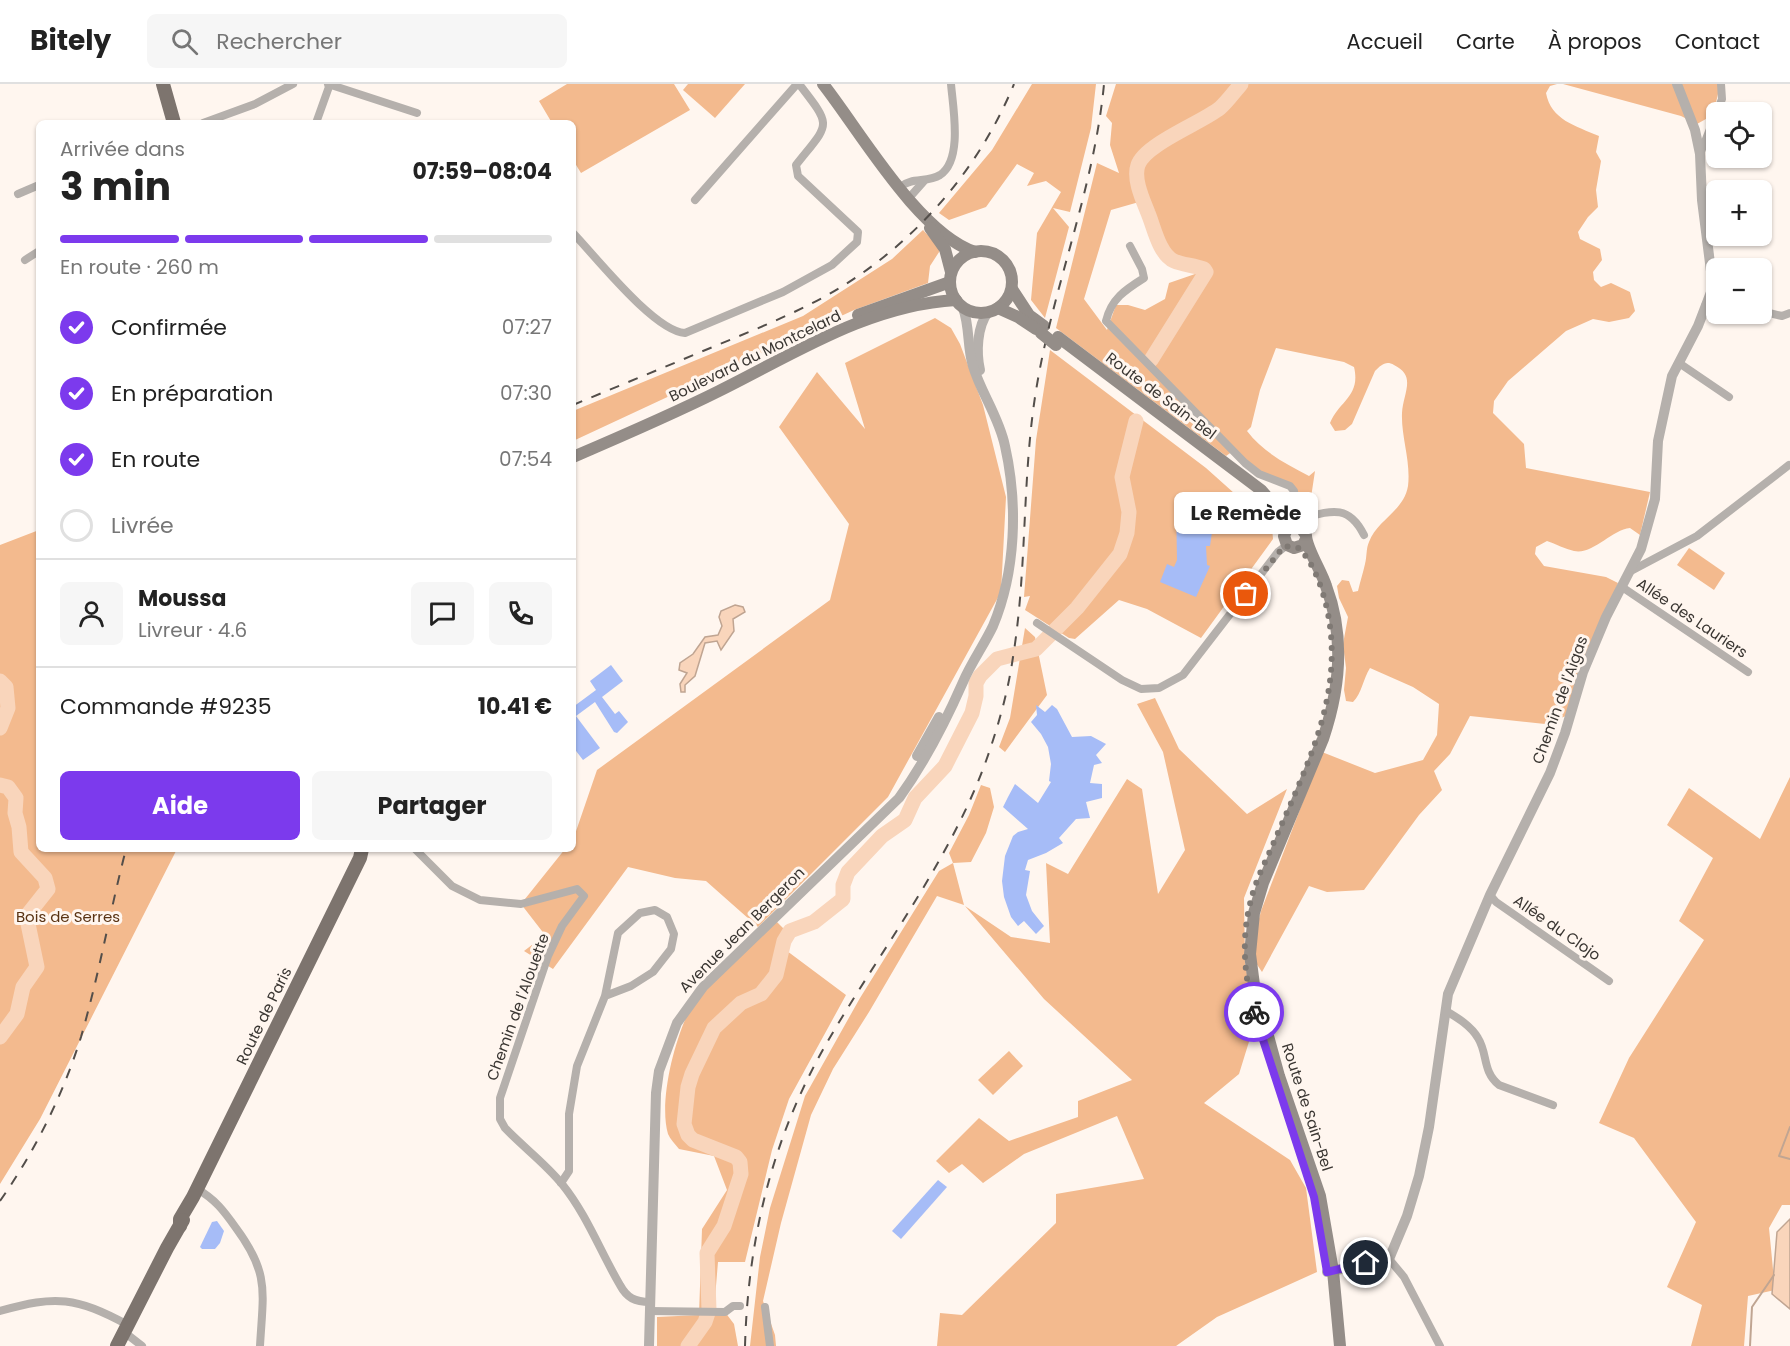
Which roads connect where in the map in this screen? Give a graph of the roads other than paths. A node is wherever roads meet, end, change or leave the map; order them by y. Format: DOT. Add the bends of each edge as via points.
graph roads {
  1 [pos="161,84"];
  2 [pos="293,84"];
  3 [pos="329,84"];
  4 [pos="798,84"];
  5 [pos="823,84"];
  6 [pos="951,84"];
  7 [pos="1677,84"];
  8 [pos="1721,84"];
  9 [pos="417,113"];
  10 [pos="171,120"];
  11 [pos="211,120"];
  12 [pos="317,120"];
  13 [pos="1700,154"];
  14 [pos="924,181"];
  15 [pos="36,186"];
  16 [pos="900,187"];
  17 [pos="18,194"];
  18 [pos="695,200"];
  19 [pos="913,203"];
  20 [pos="576,236"];
  21 [pos="1130,246"];
  22 [pos="975,252"];
  23 [pos="36,253"];
  24 [pos="1709,258"];
  25 [pos="25,260"];
  26 [pos="951,277"];
  27 [pos="1012,289"];
  28 [pos="959,304"];
  29 [pos="993,310"];
  30 [pos="1790,313"];
  31 [pos="1772,314"];
  32 [pos="1706,316"];
  33 [pos="1042,330"];
  34 [pos="1679,363"];
  35 [pos="986,393"];
  36 [pos="1729,397"];
  37 [pos="576,449"];
  38 [pos="576,456"];
  39 [pos="1789,465"];
  40 [pos="1296,534"];
  41 [pos="1365,535"];
  42 [pos="1629,572"];
  43 [pos="1622,587"];
  44 [pos="1037,623"];
  45 [pos="1748,672"];
  46 [pos="361,852"];
  47 [pos="418,852"];
  48 [pos="1490,895"];
  49 [pos="1609,981"];
  50 [pos="605,996"];
  51 [pos="1446,1011"];
  52 [pos="1553,1105"];
  53 [pos="561,1183"];
  54 [pos="195,1193"];
  55 [pos="1389,1259"];
  56 [pos="1330,1271"];
  57 [pos="650,1306"];
  58 [pos="740,1306"];
  59 [pos="765,1307"];
  60 [pos="0,1311"];
  61 [pos="126,1329"];
  62 [pos="117,1346"];
  63 [pos="142,1346"];
  64 [pos="260,1346"];
  65 [pos="649,1346"];
  66 [pos="770,1346"];
  67 [pos="1338,1346"];
  68 [pos="1440,1346"];
  1 -- 10 [label="main road"];
  2 -- 11 [label="street"];
  3 -- 9 [label="street"];
  3 -- 12 [label="street"];
  4 -- 18 [label="street"];
  4 -- 20 [label="street" via="824,116 823,130 796,165 798,176 858,232 856,242 832,265 783,292 685,333 675,333 651,316"];
  5 -- 16 [label="main road"];
  6 -- 14 [label="street" via="954,150 942,174"];
  7 -- 13 [label="street"];
  8 -- 13 [label="street, Chemin de l'Aigas" via="1722,99"];
  13 -- 24 [label="street, Chemin de l'Aigas"];
  14 -- 16 [label="street" via="909,181"];
  14 -- 19 [label="street"];
  15 -- 17 [label="street"];
  16 -- 19 [label="main road"];
  19 -- 22 [label="main road" via="953,242"];
  19 -- 26 [label="main road" via="945,249"];
  21 -- 40 [label="street" via="1144,278 1113,302 1106,321 1245,463 1259,474 1290,486 1294,491"];
  22 -- 26 [label="main road" via="960,259"];
  22 -- 27 [label="main road" via="993,253 1003,260 1010,271"];
  23 -- 25 [label="street"];
  26 -- 28 [label="main road"];
  26 -- 37 [label="main road, Boulevard du Montcelard" via="873,307 715,386"];
  27 -- 29 [label="main road" via="1007,300"];
  27 -- 33 [label="main road, Route de Sain-Bel"];
  28 -- 29 [label="main road" via="976,313"];
  28 -- 35 [label="street, Avenue Jean Bergeron" via="967,318 970,357"];
  28 -- 38 [label="main road, Boulevard du Montcelard" via="926,303 873,316"];
  29 -- 33 [label="main road, Route de Sain-Bel"];
  29 -- 35 [label="street, Avenue Jean Bergeron" via="982,323 978,360"];
  30 -- 31 [label="street"];
  32 -- 34 [label="street, Chemin de l'Aigas"];
  33 -- 40 [label="main road, Route de Sain-Bel, bridge" via="1256,494"];
  34 -- 36 [label="street"];
  34 -- 42 [label="street, Chemin de l'Aigas" via="1672,376 1659,441 1655,499 1641,549"];
  35 -- 57 [label="street, Avenue Jean Bergeron" via="1005,445 1012,504 1010,566 996,616 885,810 703,987 677,1023 656,1094"];
  39 -- 42 [label="street" via="1697,536"];
  40 -- 41 [label="street" via="1336,511 1357,520"];
  40 -- 44 [label="street" via="1183,675 1159,688 1141,689 1122,681"];
  40 -- 56 [label="main road, Route de Sain-Bel" via="1332,604 1338,640 1336,687 1323,739 1263,883 1254,913 1250,954 1254,985 1279,1076 1320,1196"];
  42 -- 43 [label="street, Chemin de l'Aigas"];
  43 -- 45 [label="street, Allée des Lauriers"];
  43 -- 48 [label="street, Chemin de l'Aigas" via="1584,672 1550,773"];
  46 -- 54 [label="main road, Route de Paris"];
  47 -- 53 [label="street, Chemin de l'Alouette" via="453,886 480,900 521,904 577,889 584,897 562,926 548,956 499,1109 505,1128"];
  48 -- 49 [label="street, Allée du Clojo"];
  48 -- 51 [label="street, Chemin de l'Aigas" via="1448,994"];
  50 -- 50 [label="street" via="618,933 640,913 655,910 667,917 674,934 671,949 653,972"];
  50 -- 53 [label="street" via="578,1066 569,1114 569,1171"];
  51 -- 52 [label="street" via="1479,1039 1493,1080"];
  51 -- 55 [label="street, Chemin de l'Aigas" via="1419,1176"];
  53 -- 57 [label="street, Chemin de l'Alouette" via="593,1230 624,1292"];
  54 -- 61 [label="main road, Route de Paris"];
  54 -- 64 [label="street" via="219,1204 256,1258 263,1293"];
  55 -- 56 [label="street"];
  55 -- 68 [label="street" via="1404,1278"];
  56 -- 67 [label="main road, Route de Sain-Bel"];
  57 -- 58 [label="street" via="725,1312"];
  57 -- 65 [label="street, Avenue Jean Bergeron"];
  59 -- 66 [label="street"];
  60 -- 61 [label="street" via="42,1300 77,1302"];
  61 -- 62 [label="main road, Route de Paris"];
  61 -- 63 [label="street"];
}
